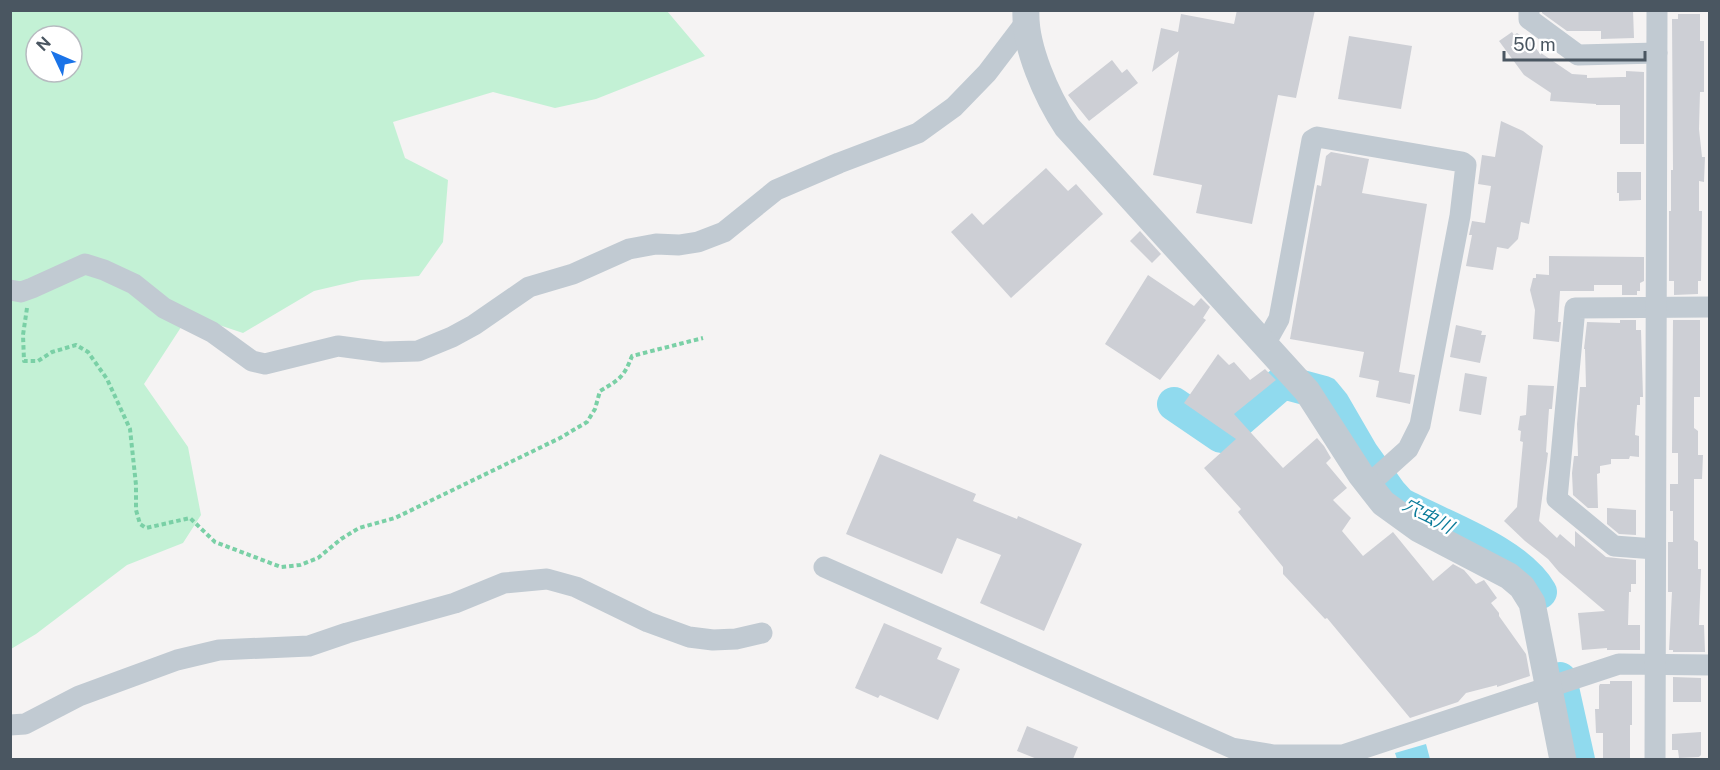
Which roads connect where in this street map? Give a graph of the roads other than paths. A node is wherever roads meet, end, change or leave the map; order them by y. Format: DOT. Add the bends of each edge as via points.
graph roads {
  1 [pos="1529,10"];
  2 [pos="1657,10"];
  3 [pos="1025,16"];
  4 [pos="1657,53"];
  5 [pos="10,290"];
  6 [pos="1656,308"];
  7 [pos="1710,308"];
  8 [pos="1265,344"];
  9 [pos="1368,485"];
  10 [pos="1655,549"];
  11 [pos="824,567"];
  12 [pos="762,633"];
  13 [pos="1655,664"];
  14 [pos="1710,665"];
  15 [pos="1548,687"];
  16 [pos="10,725"];
  17 [pos="1563,759"];
  18 [pos="1655,759"];
  1 -- 4 [label="street" via="1529,19 1578,55"];
  2 -- 4 [label="street"];
  3 -- 5 [label="street" via="987,73 954,107 918,133 776,190 724,231 698,242 629,249 573,274 529,287 452,338 418,351 383,352 338,346 265,364 252,361 212,332 164,308 134,284 85,264 21,292"];
  3 -- 8 [label="street" via="1043,84 1066,127"];
  4 -- 6 [label="street"];
  6 -- 7 [label="street"];
  6 -- 10 [label="street"];
  6 -- 10 [label="street" via="1575,308 1557,500 1614,546"];
  8 -- 9 [label="street" via="1307,391"];
  8 -- 9 [label="street" via="1280,319 1312,140 1317,137 1466,165 1420,425 1408,448"];
  9 -- 15 [label="street" via="1383,503 1419,529 1492,566 1522,587 1532,603"];
  10 -- 13 [label="street"];
  11 -- 15 [label="street" via="1232,748 1274,754 1343,755"];
  12 -- 16 [label="street" via="736,639 689,637 576,587 547,579 504,583 455,603 309,646 219,650 177,660 79,696 25,724"];
  13 -- 14 [label="street"];
  13 -- 15 [label="street" via="1619,664"];
  13 -- 18 [label="street"];
  15 -- 17 [label="street"];
}
